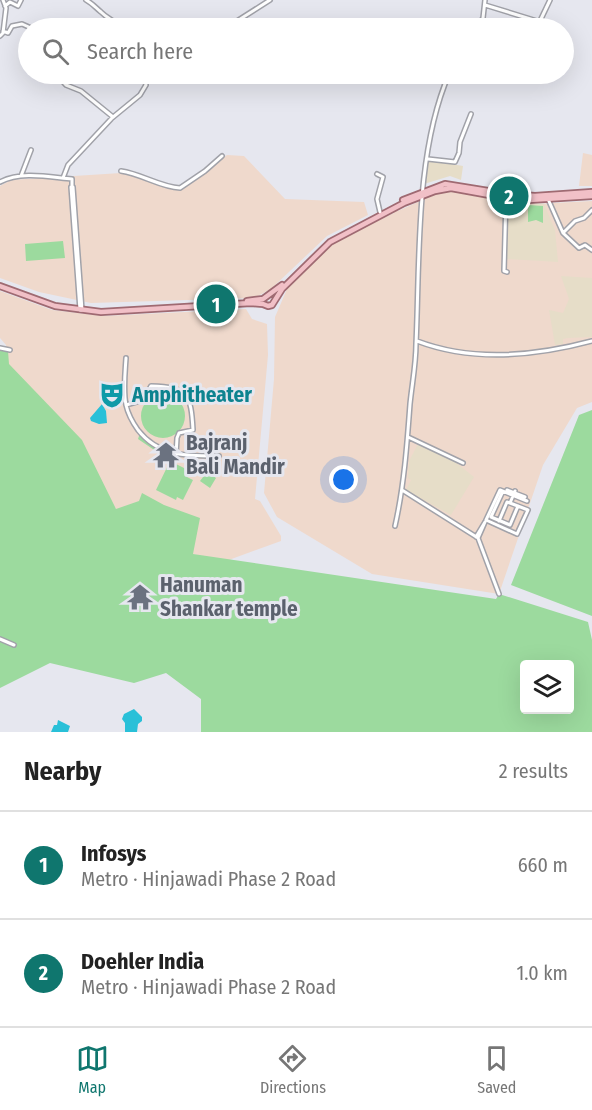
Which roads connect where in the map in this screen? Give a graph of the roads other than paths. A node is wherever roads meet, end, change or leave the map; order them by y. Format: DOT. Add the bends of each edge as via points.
graph roads {
  1 [pos="3,0"];
  2 [pos="21,0"];
  3 [pos="86,0"];
  4 [pos="270,0"];
  5 [pos="550,0"];
  6 [pos="10,1"];
  7 [pos="485,2"];
  8 [pos="5,6"];
  9 [pos="110,18"];
  10 [pos="242,18"];
  11 [pos="483,18"];
  12 [pos="529,18"];
  13 [pos="541,18"];
  14 [pos="18,25"];
  15 [pos="3,31"];
  16 [pos="0,36"];
  17 [pos="65,84"];
  18 [pos="146,84"];
  19 [pos="446,84"];
  20 [pos="471,114"];
  21 [pos="112,117"];
  22 [pos="31,150"];
  23 [pos="222,156"];
  24 [pos="428,159"];
  25 [pos="121,171"];
  26 [pos="377,174"];
  27 [pos="21,176"];
  28 [pos="63,178"];
  29 [pos="0,182"];
  30 [pos="423,193"];
  31 [pos="592,194"];
  32 [pos="507,196"];
  33 [pos="549,199"];
  34 [pos="592,210"];
  35 [pos="380,212"];
  36 [pos="563,233"];
  37 [pos="335,237"];
  38 [pos="592,250"];
  39 [pos="507,272"];
  40 [pos="0,284"];
  41 [pos="265,300"];
  42 [pos="273,301"];
  43 [pos="81,309"];
  44 [pos="417,341"];
  45 [pos="592,341"];
  46 [pos="0,348"];
  47 [pos="10,350"];
  48 [pos="126,358"];
  49 [pos="126,405"];
  50 [pos="408,437"];
  51 [pos="176,455"];
  52 [pos="219,456"];
  53 [pos="463,463"];
  54 [pos="402,490"];
  55 [pos="514,493"];
  56 [pos="527,501"];
  57 [pos="495,503"];
  58 [pos="510,503"];
  59 [pos="518,506"];
  60 [pos="485,521"];
  61 [pos="499,521"];
  62 [pos="507,524"];
  63 [pos="395,526"];
  64 [pos="505,529"];
  65 [pos="477,537"];
  66 [pos="499,594"];
  67 [pos="0,639"];
  68 [pos="14,645"];
  1 -- 8 [label="street"];
  2 -- 6 [label="street" via="18,6"];
  3 -- 9 [label="street"];
  4 -- 10 [label="street"];
  5 -- 13 [label="street"];
  6 -- 8 [label="street"];
  7 -- 11 [label="street"];
  7 -- 12 [label="street"];
  8 -- 15 [label="street"];
  14 -- 15 [label="street" via="8,33"];
  15 -- 16 [label="street"];
  17 -- 21 [label="street" via="81,91"];
  18 -- 21 [label="street" via="140,95"];
  19 -- 24 [label="street" via="434,119"];
  20 -- 24 [label="street" via="456,162"];
  21 -- 28 [label="street" via="68,165"];
  22 -- 27 [label="street"];
  23 -- 25 [label="street" via="180,188"];
  24 -- 30 [label="street"];
  26 -- 35 [label="street" via="383,177 376,199"];
  27 -- 28 [label="street"];
  27 -- 29 [label="street"];
  28 -- 43 [label="street" via="72,179"];
  30 -- 32 [label="main road" via="450,183"];
  30 -- 35 [label="main road"];
  30 -- 37 [label="main road"];
  30 -- 44 [label="street"];
  31 -- 32 [label="main road"];
  31 -- 33 [label="main road"];
  32 -- 33 [label="main road"];
  32 -- 39 [label="street"];
  33 -- 36 [label="street"];
  34 -- 36 [label="street"];
  35 -- 37 [label="main road"];
  36 -- 38 [label="street" via="580,249 585,245"];
  37 -- 41 [label="main road"];
  37 -- 42 [label="main road"];
  40 -- 43 [label="main road"];
  41 -- 42 [label="main road" via="272,297"];
  41 -- 42 [label="main road" via="269,306"];
  41 -- 43 [label="main road"];
  44 -- 45 [label="street" via="458,352 491,354 532,352"];
  44 -- 50 [label="street"];
  46 -- 47 [label="street"];
  48 -- 49 [label="street"];
  49 -- 51 [label="street" via="143,436"];
  49 -- 51 [label="street" via="142,400 151,386 178,388 185,394 190,400 193,430 179,434"];
  50 -- 53 [label="street"];
  50 -- 54 [label="street"];
  51 -- 52 [label="street"];
  54 -- 63 [label="street"];
  54 -- 65 [label="street"];
  55 -- 56 [label="street"];
  55 -- 57 [label="street" via="500,491"];
  55 -- 58 [label="street"];
  57 -- 60 [label="street"];
  57 -- 61 [label="street" via="491,517"];
  58 -- 59 [label="street"];
  58 -- 61 [label="street" via="507,502"];
  59 -- 62 [label="street"];
  59 -- 64 [label="street" via="528,510 518,533"];
  60 -- 64 [label="street"];
  60 -- 65 [label="street"];
  61 -- 62 [label="street"];
  62 -- 64 [label="street"];
  65 -- 66 [label="street"];
  67 -- 68 [label="street"];
}
